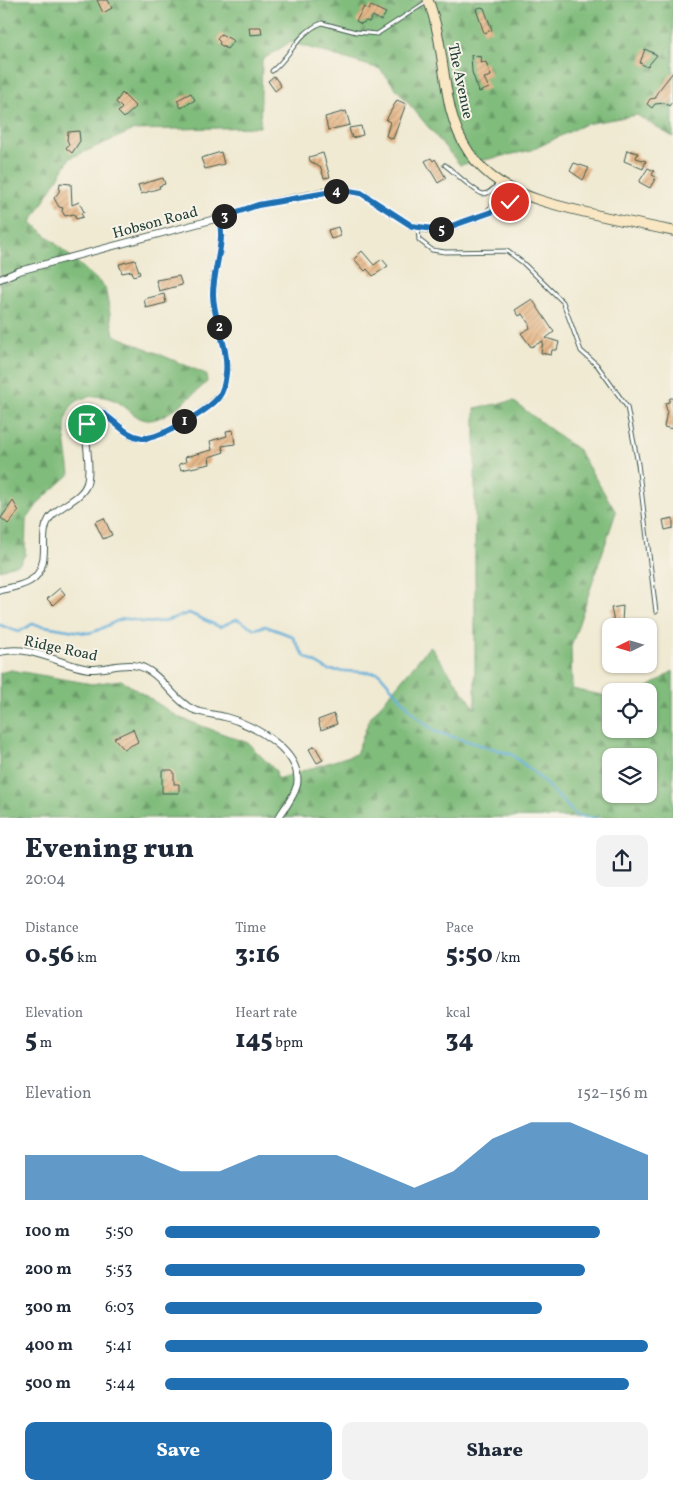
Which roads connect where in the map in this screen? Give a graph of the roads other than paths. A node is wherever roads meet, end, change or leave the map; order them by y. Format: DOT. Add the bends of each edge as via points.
graph roads {
  1 [pos="428,0"];
  2 [pos="272,71"];
  3 [pos="446,165"];
  4 [pos="502,184"];
  5 [pos="516,192"];
  6 [pos="485,214"];
  7 [pos="219,218"];
  8 [pos="418,228"];
  9 [pos="673,231"];
  10 [pos="0,279"];
  11 [pos="0,590"];
  12 [pos="656,612"];
  13 [pos="0,652"];
  14 [pos="278,818"];
  1 -- 2 [label="lane" via="377,34 322,23 299,39"];
  1 -- 4 [label="street, The Avenue" via="460,137 478,165"];
  3 -- 4 [label="lane" via="483,194"];
  4 -- 5 [label="street, The Avenue"];
  4 -- 6 [label="street" via="497,203"];
  5 -- 6 [label="street, Hobson Road" via="500,209"];
  5 -- 9 [label="street, The Avenue" via="559,206"];
  6 -- 8 [label="street, Hobson Road" via="440,230"];
  7 -- 8 [label="street, Hobson Road" via="258,205 343,190 361,193"];
  7 -- 10 [label="street, Hobson Road"];
  7 -- 11 [label="street" via="220,240 213,294 226,370 224,388 219,397 204,411 144,439 123,430 100,412 91,415 85,438 89,466 87,484 48,520 44,532 42,570 33,581"];
  8 -- 12 [label="lane" via="419,240 432,250 507,251 563,302 582,351 597,365 627,407 638,464"];
  13 -- 14 [label="street, Ridge Road" via="23,650 87,668 139,666 191,708 226,717 268,738 284,749 297,775 294,793"];
}
